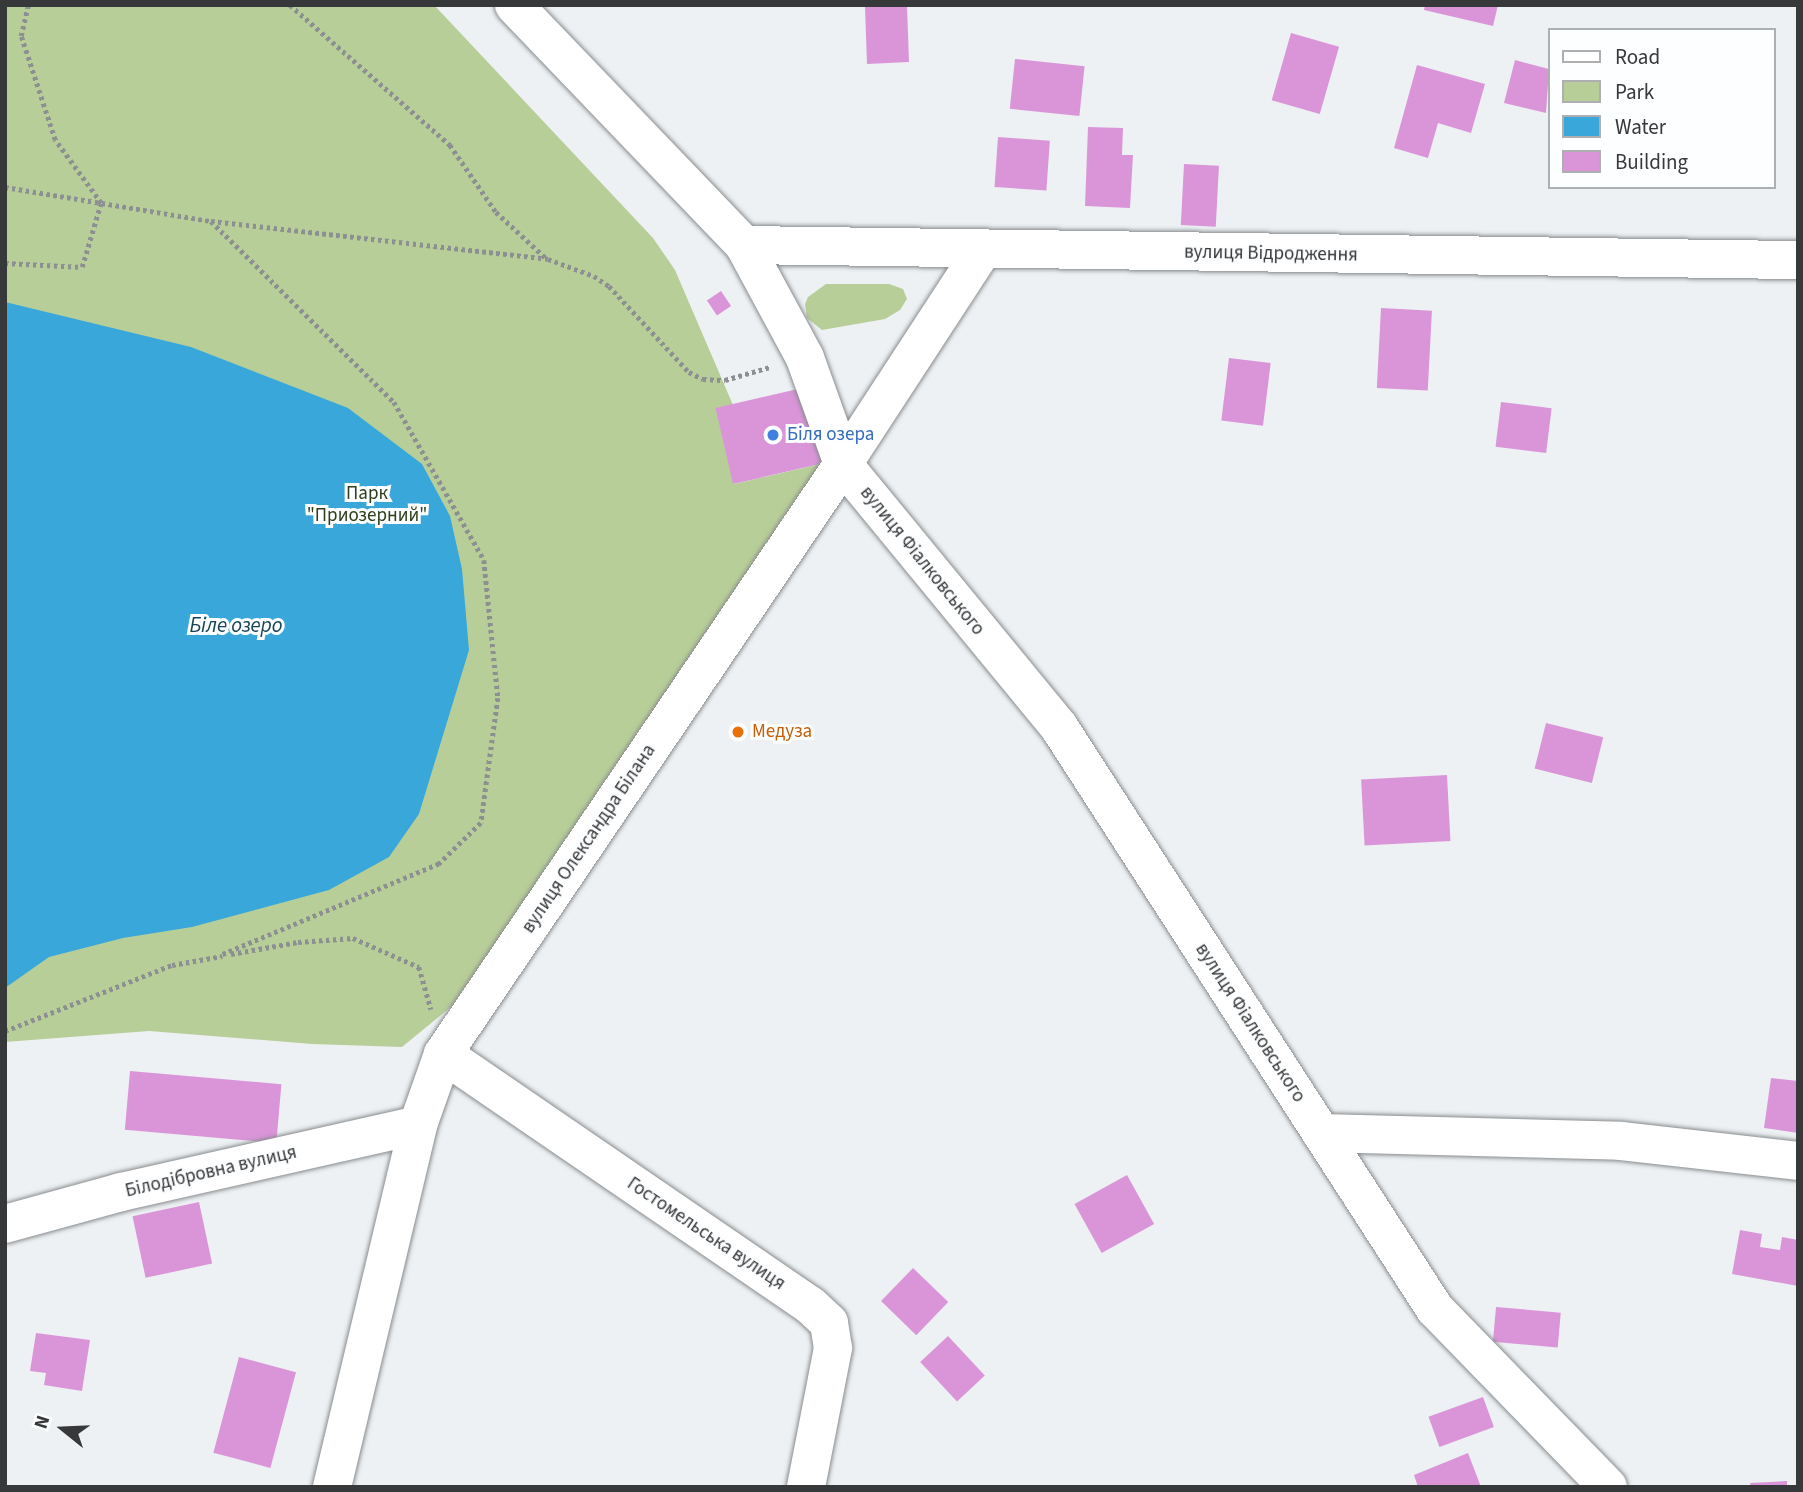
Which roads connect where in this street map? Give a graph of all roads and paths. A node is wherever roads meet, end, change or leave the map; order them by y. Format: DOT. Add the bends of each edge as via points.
graph roads {
  1 [pos="28,5"];
  2 [pos="290,5"];
  3 [pos="514,5"];
  4 [pos="5,187"];
  5 [pos="101,203"];
  6 [pos="211,222"];
  7 [pos="744,245"];
  8 [pos="982,251"];
  9 [pos="548,259"];
  10 [pos="1798,260"];
  11 [pos="5,263"];
  12 [pos="805,358"];
  13 [pos="843,464"];
  14 [pos="219,956"];
  15 [pos="5,1031"];
  16 [pos="443,1054"];
  17 [pos="418,1125"];
  18 [pos="1321,1133"];
  19 [pos="1798,1161"];
  20 [pos="5,1224"];
  21 [pos="332,1487"];
  22 [pos="806,1487"];
  23 [pos="1608,1487"];
  1 -- 5 [label="path" via="22,36 55,140"];
  2 -- 9 [label="path" via="450,145 496,212"];
  3 -- 7 [label="street, вулиця Фіалковського"];
  4 -- 5 [label="path"];
  5 -- 6 [label="path"];
  5 -- 11 [label="path" via="82,267"];
  6 -- 9 [label="path"];
  6 -- 14 [label="path" via="394,402 484,560 498,698 481,823 439,864"];
  7 -- 8 [label="street, вулиця Відродження"];
  7 -- 12 [label="street, вулиця Фіалковського"];
  8 -- 10 [label="street, вулиця Відродження"];
  8 -- 13 [label="street, вулиця Олександра Білана"];
  9 -- 12 [label="path" via="609,286 677,362 703,379 725,380"];
  12 -- 13 [label="street, вулиця Фіалковського"];
  13 -- 16 [label="street, вулиця Олександра Білана"];
  13 -- 18 [label="street, вулиця Фіалковського" via="1059,727"];
  14 -- 15 [label="path" via="172,965"];
  14 -- 16 [label="path" via="353,938 395,955 419,967"];
  16 -- 17 [label="street, вулиця Олександра Білана"];
  16 -- 22 [label="street, Гостомельська вулиця" via="830,1322 833,1348"];
  17 -- 20 [label="street, Білодібровна вулиця" via="121,1192"];
  17 -- 21 [label="street, вулиця Олександра Білана"];
  18 -- 19 [label="street" via="1621,1141"];
  18 -- 23 [label="street, вулиця Фіалковського" via="1435,1309"];
}
